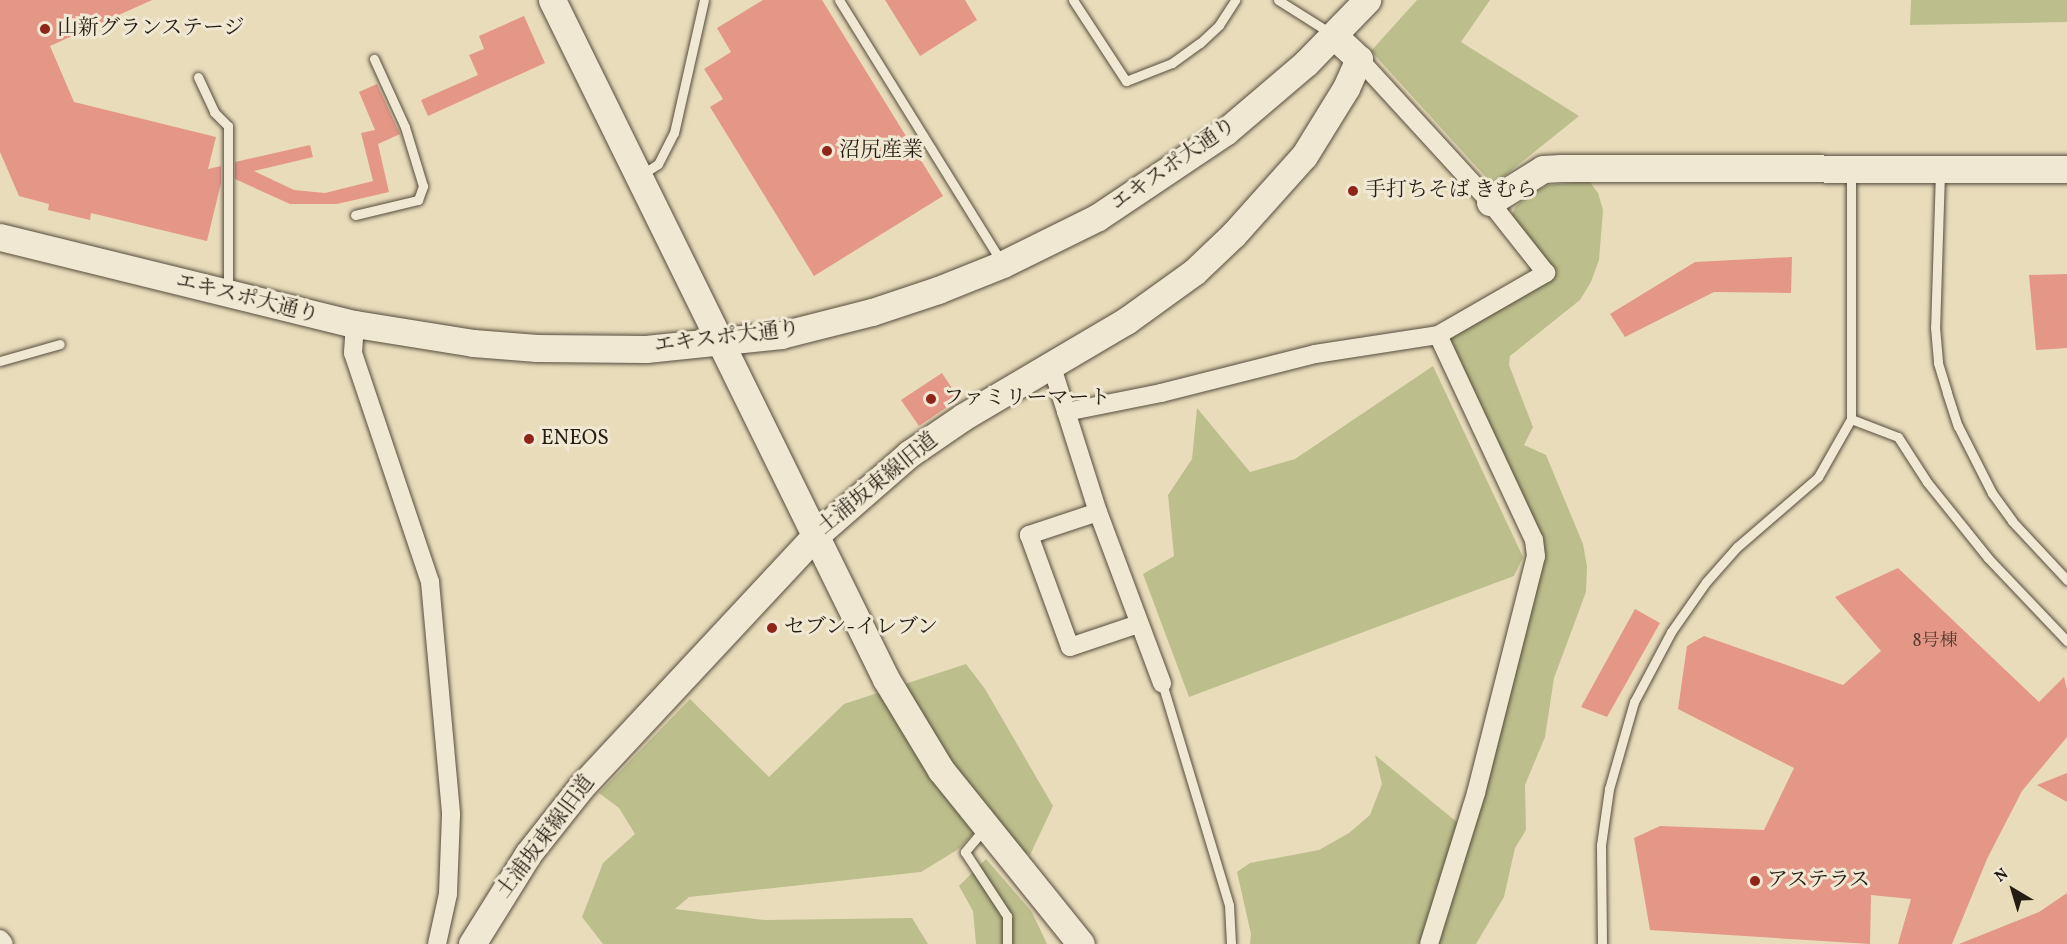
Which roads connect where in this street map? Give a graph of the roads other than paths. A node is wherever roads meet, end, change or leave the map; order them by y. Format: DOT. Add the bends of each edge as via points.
graph roads {
  1 [pos="552,0"];
  2 [pos="704,0"];
  3 [pos="838,0"];
  4 [pos="1073,0"];
  5 [pos="1235,0"];
  6 [pos="1278,0"];
  7 [pos="1367,0"];
  8 [pos="1334,36"];
  9 [pos="374,59"];
  10 [pos="1359,59"];
  11 [pos="198,77"];
  12 [pos="1851,169"];
  13 [pos="1940,169"];
  14 [pos="2067,169"];
  15 [pos="641,175"];
  16 [pos="1490,202"];
  17 [pos="356,215"];
  18 [pos="0,237"];
  19 [pos="1003,264"];
  20 [pos="228,295"];
  21 [pos="355,324"];
  22 [pos="1438,335"];
  23 [pos="723,343"];
  24 [pos="60,344"];
  25 [pos="0,361"];
  26 [pos="1051,364"];
  27 [pos="1066,412"];
  28 [pos="1851,419"];
  29 [pos="1098,512"];
  30 [pos="814,536"];
  31 [pos="2067,580"];
  32 [pos="1138,624"];
  33 [pos="2067,641"];
  34 [pos="1162,683"];
  35 [pos="985,828"];
  36 [pos="0,939"];
  37 [pos="4,944"];
  38 [pos="437,944"];
  39 [pos="472,944"];
  40 [pos="1007,944"];
  41 [pos="1081,944"];
  42 [pos="1231,944"];
  43 [pos="1429,944"];
  44 [pos="1602,944"];
  1 -- 15 [label="street"];
  2 -- 15 [label="lane" via="674,133 658,164"];
  3 -- 19 [label="lane"];
  4 -- 5 [label="lane" via="1126,81 1172,63 1200,44 1220,26"];
  6 -- 8 [label="lane"];
  7 -- 8 [label="street, エキスポ大通り"];
  8 -- 10 [label="street"];
  8 -- 19 [label="street, エキスポ大通り" via="1226,132 1167,174 1098,217"];
  9 -- 17 [label="lane" via="405,127 423,186 418,200"];
  10 -- 16 [label="street"];
  10 -- 26 [label="street, 土浦坂東線旧道" via="1335,109 1304,156 1233,235 1162,295"];
  11 -- 20 [label="lane" via="214,112 228,126"];
  12 -- 13 [label="street"];
  12 -- 16 [label="street" via="1552,168 1543,169"];
  12 -- 28 [label="lane"];
  13 -- 14 [label="street"];
  13 -- 31 [label="lane" via="1935,327 1941,373 1958,426 1992,494"];
  15 -- 23 [label="street"];
  16 -- 22 [label="street" via="1546,273"];
  18 -- 20 [label="street, エキスポ大通り"];
  19 -- 23 [label="street, エキスポ大通り" via="872,312 781,335"];
  20 -- 21 [label="street, エキスポ大通り"];
  21 -- 23 [label="street, エキスポ大通り" via="473,343 537,348 646,349"];
  21 -- 38 [label="street" via="353,353 430,582 451,814 448,894"];
  22 -- 27 [label="street" via="1315,354 1161,393"];
  22 -- 43 [label="street" via="1534,540 1536,556 1476,793"];
  23 -- 30 [label="street"];
  24 -- 25 [label="lane"];
  26 -- 27 [label="street"];
  26 -- 30 [label="street, 土浦坂東線旧道" via="909,454"];
  27 -- 29 [label="street"];
  28 -- 33 [label="lane" via="1898,436 1927,482 1988,558"];
  28 -- 44 [label="lane" via="1818,477 1737,547 1706,582 1671,632 1638,693 1607,801 1601,845"];
  29 -- 32 [label="street"];
  29 -- 32 [label="street" via="1029,535 1070,647"];
  30 -- 35 [label="street" via="909,721"];
  30 -- 39 [label="street, 土浦坂東線旧道" via="581,787 528,854"];
  32 -- 34 [label="street"];
  34 -- 42 [label="lane" via="1226,893"];
  35 -- 40 [label="lane" via="965,852 1007,916"];
  35 -- 41 [label="street"];
  36 -- 37 [label="street"];
}
